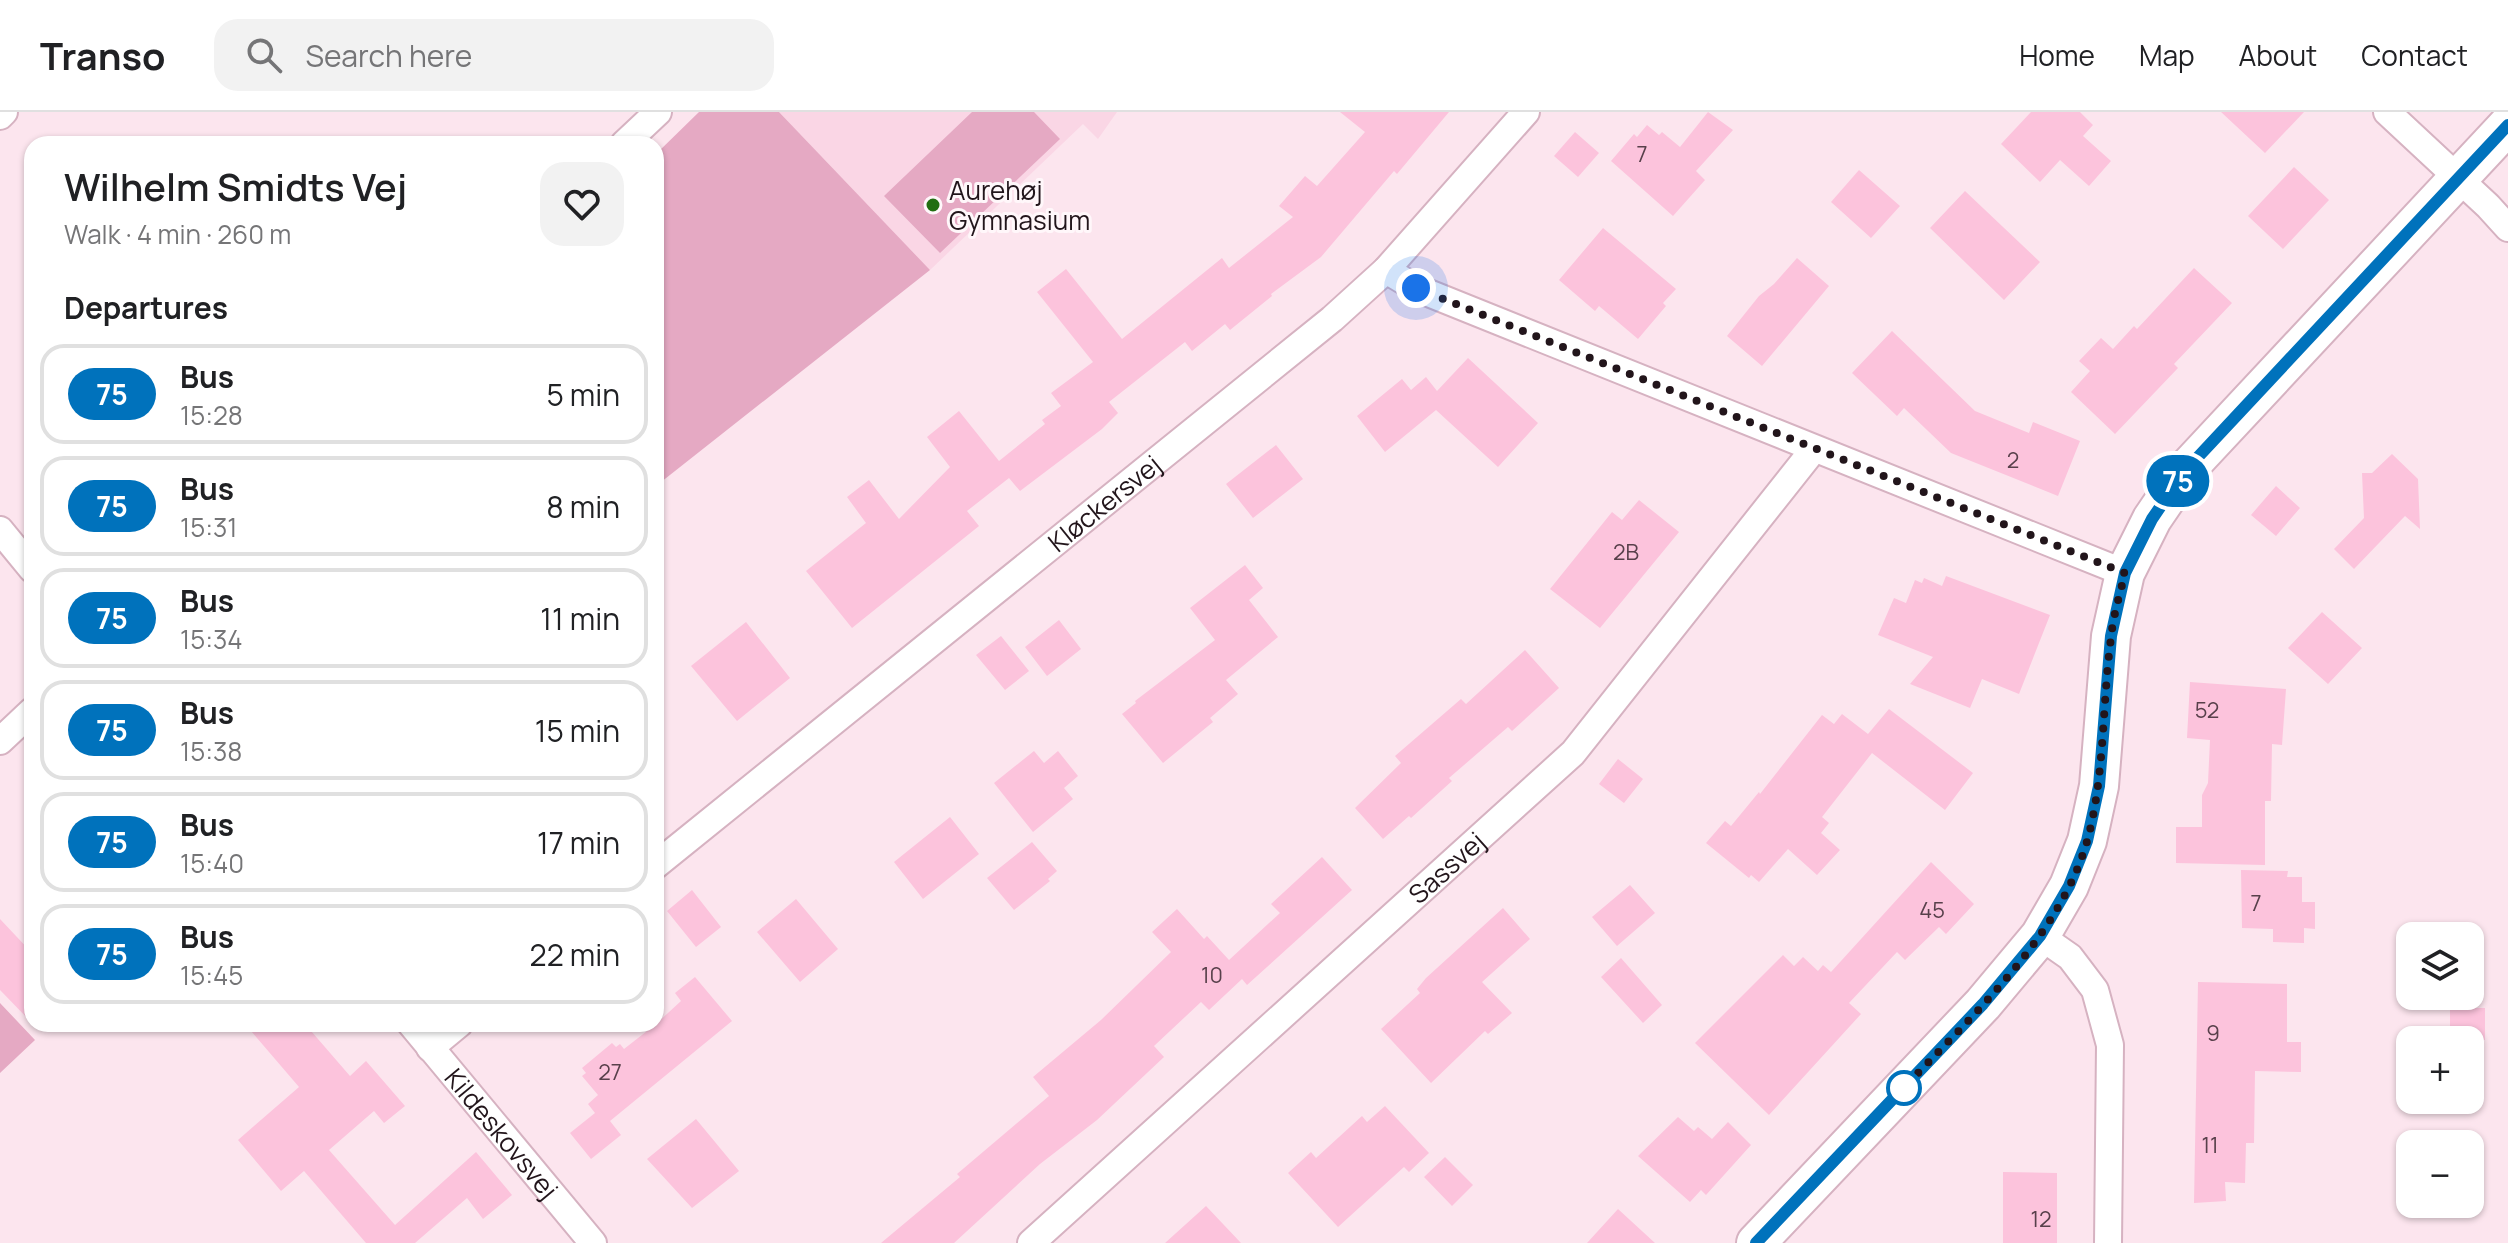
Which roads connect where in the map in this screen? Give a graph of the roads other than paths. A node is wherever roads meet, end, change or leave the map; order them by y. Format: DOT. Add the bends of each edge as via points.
graph roads {
  1 [pos="658,112"];
  2 [pos="1526,112"];
  3 [pos="2387,112"];
  4 [pos="2508,125"];
  5 [pos="632,136"];
  6 [pos="2457,178"];
  7 [pos="2508,228"];
  8 [pos="1386,270"];
  9 [pos="1814,449"];
  10 [pos="0,530"];
  11 [pos="24,559"];
  12 [pos="2125,573"];
  13 [pos="24,718"];
  14 [pos="0,741"];
  15 [pos="664,859"];
  16 [pos="2040,936"];
  17 [pos="417,1032"];
  18 [pos="449,1032"];
  19 [pos="430,1048"];
  20 [pos="593,1243"];
  21 [pos="1031,1243"];
  22 [pos="1756,1243"];
  23 [pos="2108,1243"];
  1 -- 5 [label="street"];
  2 -- 8 [label="street, Kløckersvej"];
  3 -- 6 [label="street"];
  4 -- 6 [label="street"];
  6 -- 7 [label="street"];
  6 -- 12 [label="street" via="2184,472"];
  8 -- 9 [label="street" via="1416,288"];
  8 -- 15 [label="street, Kløckersvej" via="1320,329"];
  9 -- 12 [label="street"];
  9 -- 21 [label="street, Sassvej" via="1573,753"];
  10 -- 11 [label="street"];
  12 -- 16 [label="street" via="2111,636 2099,786 2087,841"];
  13 -- 14 [label="street"];
  16 -- 22 [label="street" via="1983,1004"];
  16 -- 23 [label="street" via="2070,957 2095,990 2110,1045"];
  17 -- 19 [label="street, Kildeskovsvej"];
  18 -- 19 [label="street"];
  19 -- 20 [label="street, Kildeskovsvej"];
}
